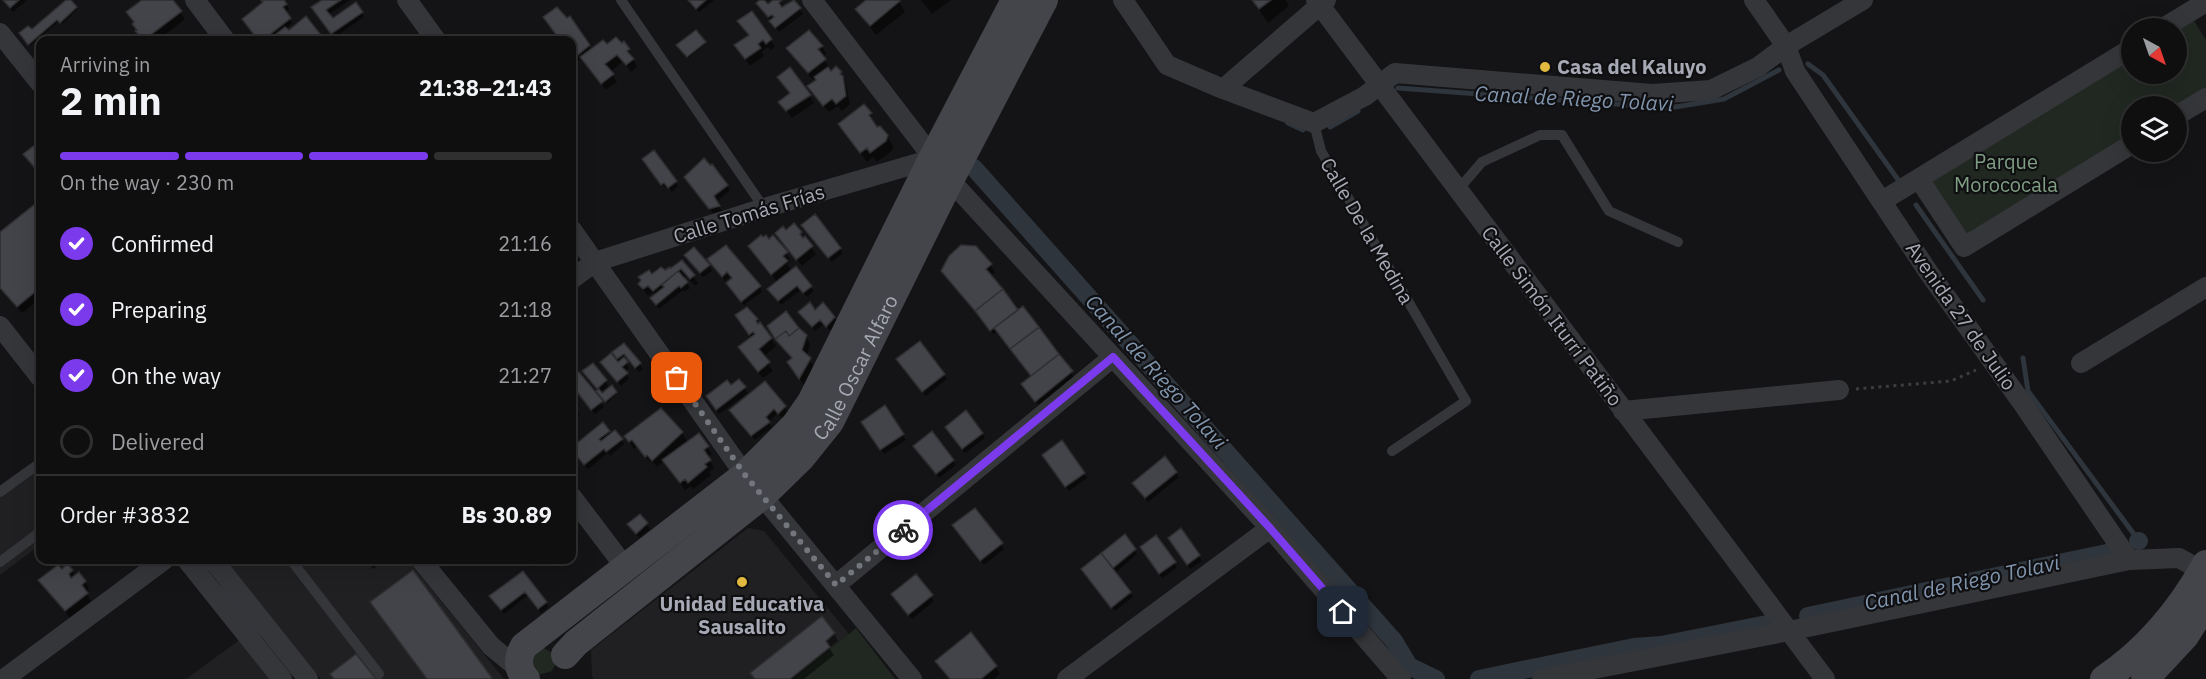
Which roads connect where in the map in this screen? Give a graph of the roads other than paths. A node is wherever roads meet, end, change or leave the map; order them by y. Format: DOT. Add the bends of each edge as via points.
graph roads {
  1 [pos="195,0"];
  2 [pos="407,0"];
  3 [pos="621,0"];
  4 [pos="812,0"];
  5 [pos="1015,0"];
  6 [pos="1044,0"];
  7 [pos="1123,0"];
  8 [pos="1754,0"];
  9 [pos="1863,0"];
  10 [pos="1320,2"];
  11 [pos="2203,5"];
  12 [pos="2180,18"];
  13 [pos="0,33"];
  14 [pos="222,36"];
  15 [pos="433,36"];
  16 [pos="1785,46"];
  17 [pos="2121,55"];
  18 [pos="36,78"];
  19 [pos="1378,85"];
  20 [pos="1223,89"];
  21 [pos="2206,98"];
  22 [pos="2187,109"];
  23 [pos="1314,123"];
  24 [pos="2121,151"];
  25 [pos="941,170"];
  26 [pos="1919,179"];
  27 [pos="1457,191"];
  28 [pos="1882,201"];
  29 [pos="764,208"];
  30 [pos="576,236"];
  31 [pos="1678,242"];
  32 [pos="595,262"];
  33 [pos="576,276"];
  34 [pos="2206,287"];
  35 [pos="0,326"];
  36 [pos="1113,357"];
  37 [pos="2081,363"];
  38 [pos="36,372"];
  39 [pos="1839,390"];
  40 [pos="1623,411"];
  41 [pos="1392,451"];
  42 [pos="36,467"];
  43 [pos="754,485"];
  44 [pos="0,492"];
  45 [pos="576,502"];
  46 [pos="1270,528"];
  47 [pos="36,535"];
  48 [pos="2129,560"];
  49 [pos="0,562"];
  50 [pos="159,564"];
  51 [pos="190,564"];
  52 [pos="216,564"];
  53 [pos="294,564"];
  54 [pos="425,564"];
  55 [pos="625,567"];
  56 [pos="2205,569"];
  57 [pos="836,585"];
  58 [pos="2206,603"];
  59 [pos="1789,631"];
  60 [pos="525,665"];
  61 [pos="564,671"];
  62 [pos="379,674"];
  63 [pos="2155,676"];
  64 [pos="4,679"];
  65 [pos="282,679"];
  66 [pos="308,679"];
  67 [pos="912,679"];
  68 [pos="1067,679"];
  69 [pos="1401,679"];
  70 [pos="1542,679"];
  71 [pos="1825,679"];
  72 [pos="2104,679"];
  1 -- 14 [label="street"];
  2 -- 15 [label="street"];
  3 -- 29 [label="lane"];
  4 -- 25 [label="street"];
  5 -- 25 [label="main road, Calle Oscar Alfaro"];
  6 -- 25 [label="main road, Calle Oscar Alfaro"];
  7 -- 20 [label="street" via="1167,65"];
  8 -- 16 [label="street, Avenida 27 de Julio"];
  9 -- 16 [label="street"];
  10 -- 19 [label="street, Calle Simón Iturri Patiño"];
  10 -- 20 [label="street"];
  11 -- 12 [label="street"];
  13 -- 18 [label="street"];
  16 -- 19 [label="street" via="1758,67 1711,90 1652,94 1395,73"];
  16 -- 28 [label="street, Avenida 27 de Julio" via="1795,71"];
  17 -- 26 [label="street"];
  19 -- 23 [label="street"];
  19 -- 27 [label="street, Calle Simón Iturri Patiño"];
  20 -- 23 [label="street"];
  21 -- 22 [label="street"];
  23 -- 41 [label="lane, Calle De la Medina" via="1321,151 1466,400"];
  24 -- 26 [label="street" via="1964,247"];
  25 -- 29 [label="street, Calle Tomás Frías"];
  25 -- 36 [label="street"];
  25 -- 43 [label="main road, Calle Oscar Alfaro" via="811,402"];
  26 -- 28 [label="street"];
  27 -- 31 [label="lane" via="1482,162 1540,135 1563,135 1609,211"];
  27 -- 40 [label="street, Calle Simón Iturri Patiño"];
  28 -- 48 [label="street, Avenida 27 de Julio"];
  29 -- 32 [label="street, Calle Tomás Frías"];
  30 -- 32 [label="street"];
  32 -- 33 [label="street, Calle Tomás Frías"];
  32 -- 43 [label="street"];
  34 -- 37 [label="street"];
  35 -- 38 [label="street"];
  36 -- 46 [label="street"];
  36 -- 57 [label="street"];
  39 -- 40 [label="street"];
  40 -- 59 [label="street, Calle Simón Iturri Patiño"];
  42 -- 44 [label="lane"];
  43 -- 55 [label="main road, Calle Oscar Alfaro"];
  43 -- 57 [label="street"];
  43 -- 61 [label="main road, Calle Oscar Alfaro" via="576,643"];
  45 -- 55 [label="street"];
  46 -- 68 [label="street"];
  46 -- 69 [label="street"];
  47 -- 49 [label="lane"];
  48 -- 56 [label="street" via="2179,558"];
  48 -- 59 [label="street"];
  50 -- 64 [label="street"];
  51 -- 65 [label="street"];
  52 -- 66 [label="street"];
  53 -- 62 [label="lane"];
  54 -- 60 [label="street" via="491,646 506,649"];
  55 -- 60 [label="main road, Calle Oscar Alfaro"];
  56 -- 72 [label="main road" via="2160,630 2125,665"];
  57 -- 67 [label="street"];
  58 -- 63 [label="main road"];
  59 -- 70 [label="street"];
  59 -- 71 [label="street, Calle Simón Iturri Patiño"];
  60 -- 61 [label="main road" via="545,638 562,649"];
}
